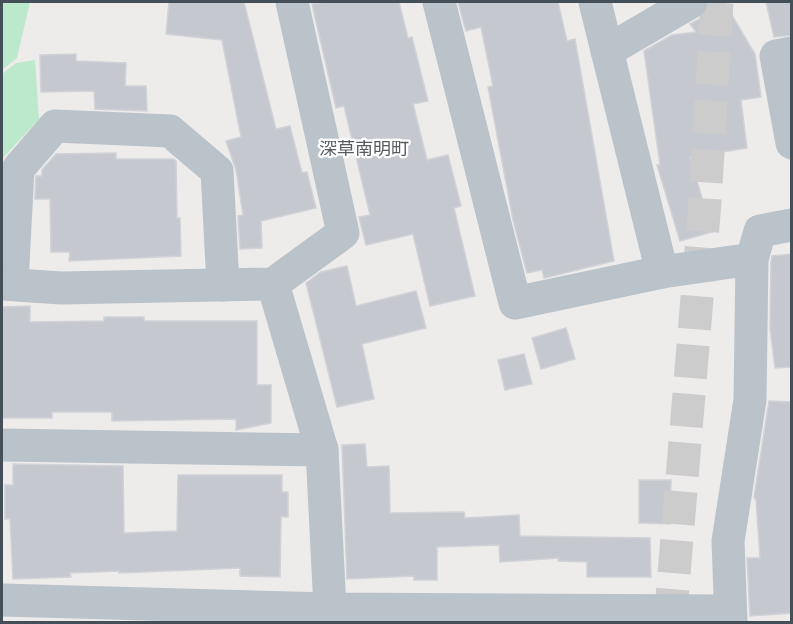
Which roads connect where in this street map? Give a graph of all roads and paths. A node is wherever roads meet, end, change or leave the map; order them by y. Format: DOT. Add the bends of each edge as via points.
graph roads {
  1 [pos="292,2"];
  2 [pos="439,2"];
  3 [pos="595,2"];
  4 [pos="691,2"];
  5 [pos="607,51"];
  6 [pos="792,53"];
  7 [pos="792,143"];
  8 [pos="792,225"];
  9 [pos="752,259"];
  10 [pos="662,272"];
  11 [pos="7,283"];
  12 [pos="273,284"];
  13 [pos="223,285"];
  14 [pos="2,445"];
  15 [pos="322,450"];
  16 [pos="2,600"];
  17 [pos="330,609"];
  18 [pos="650,616"];
  19 [pos="730,617"];
  1 -- 12 [label="street" via="343,233"];
  2 -- 10 [label="street" via="515,303"];
  3 -- 5 [label="street"];
  4 -- 5 [label="street"];
  5 -- 10 [label="street"];
  6 -- 7 [label="street" via="776,56"];
  8 -- 9 [label="street" via="760,231"];
  9 -- 10 [label="street"];
  9 -- 19 [label="street" via="750,400 729,541"];
  11 -- 13 [label="street" via="61,288"];
  11 -- 13 [label="street" via="18,169 55,126 170,131 217,171"];
  12 -- 13 [label="street"];
  12 -- 15 [label="street"];
  14 -- 15 [label="street"];
  15 -- 17 [label="street"];
  16 -- 17 [label="street"];
  17 -- 18 [label="street"];
  18 -- 19 [label="street"];
}
